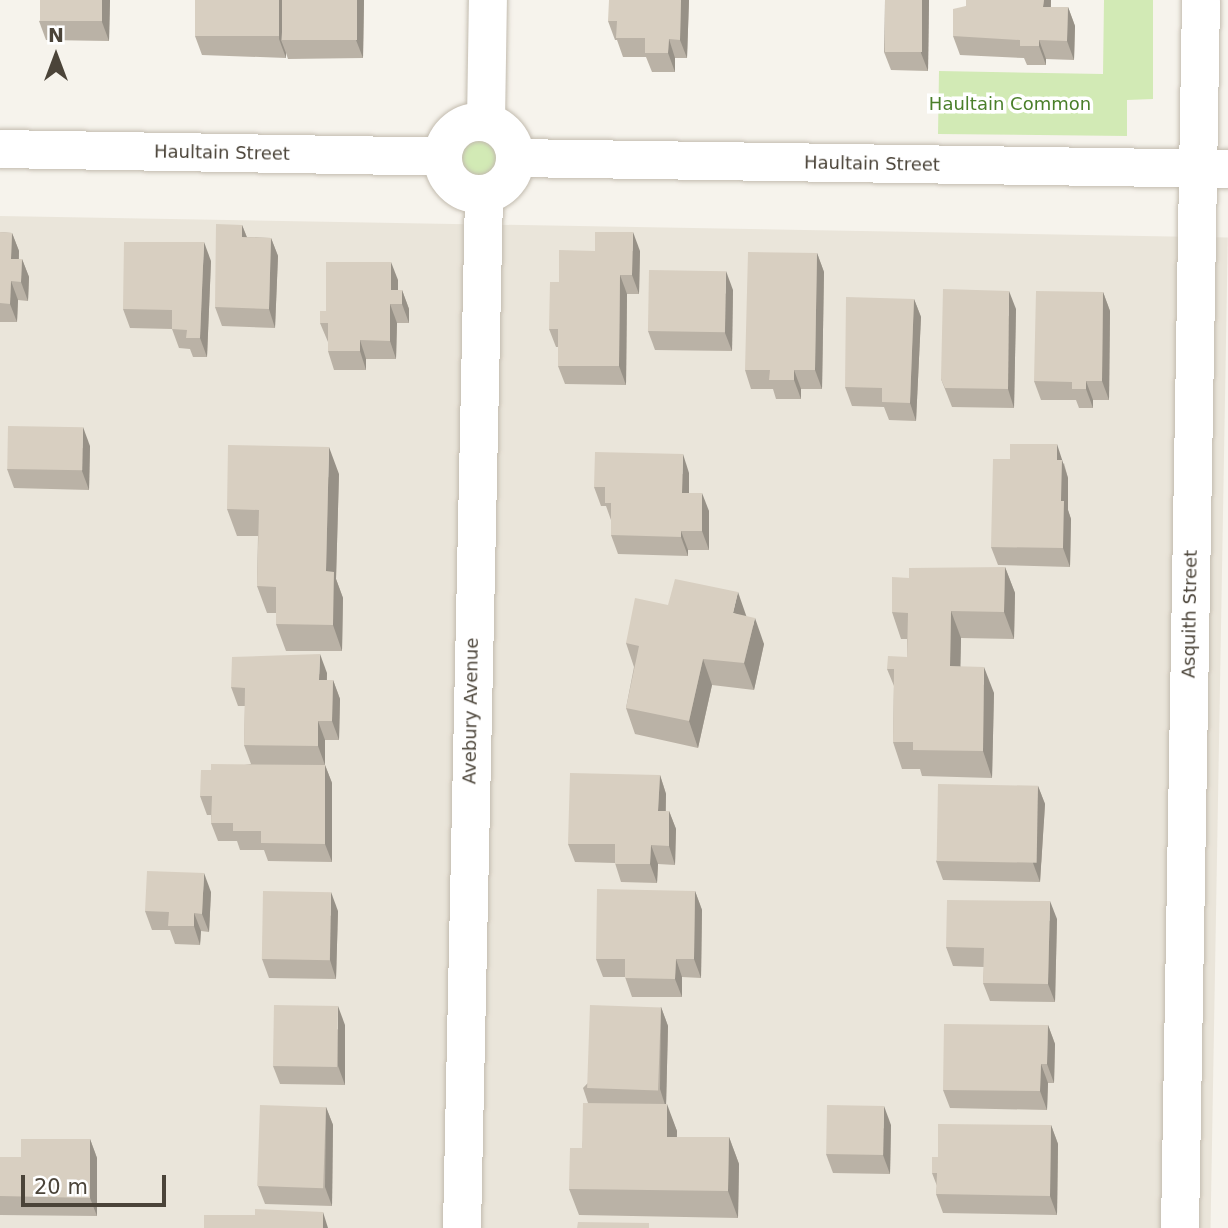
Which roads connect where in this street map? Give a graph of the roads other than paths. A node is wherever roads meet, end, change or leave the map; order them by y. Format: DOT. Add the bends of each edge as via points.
graph roads {
  1 [pos="488,0"];
  2 [pos="1201,0"];
  3 [pos="486,122"];
  4 [pos="0,149"];
  5 [pos="443,156"];
  6 [pos="515,158"];
  7 [pos="1213,169"];
  8 [pos="484,194"];
  9 [pos="461,1228"];
  10 [pos="1180,1228"];
  1 -- 3 [label="street"];
  2 -- 7 [label="street, Asquith Street"];
  3 -- 5 [label="street" via="456,130"];
  3 -- 6 [label="street" via="507,135"];
  4 -- 5 [label="street, Haultain Street"];
  5 -- 8 [label="street" via="455,185"];
  6 -- 7 [label="street, Haultain Street"];
  6 -- 8 [label="street" via="507,181"];
  7 -- 10 [label="street, Asquith Street"];
  8 -- 9 [label="street, Avebury Avenue"];
}
